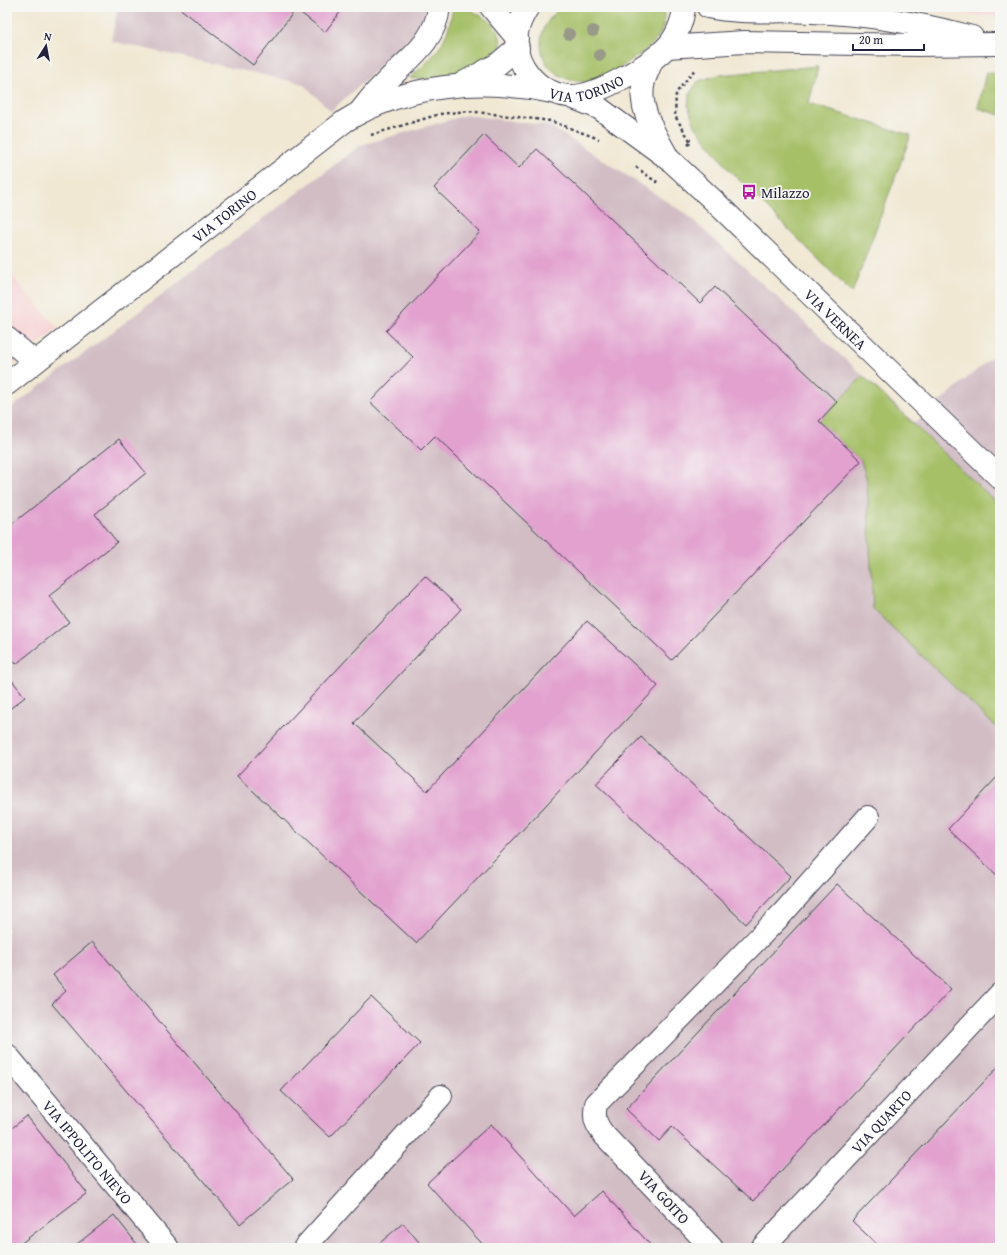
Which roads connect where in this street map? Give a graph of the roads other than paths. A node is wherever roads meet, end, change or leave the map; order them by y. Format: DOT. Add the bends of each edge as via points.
graph roads {
  1 [pos="439,7"];
  2 [pos="491,7"];
  3 [pos="528,7"];
  4 [pos="684,7"];
  5 [pos="708,7"];
  6 [pos="517,43"];
  7 [pos="998,44"];
  8 [pos="659,54"];
  9 [pos="460,85"];
  10 [pos="560,94"];
  11 [pos="359,113"];
  12 [pos="670,160"];
  13 [pos="7,338"];
  14 [pos="35,362"];
  15 [pos="7,384"];
  16 [pos="1000,478"];
  17 [pos="868,818"];
  18 [pos="1000,994"];
  19 [pos="7,1055"];
  20 [pos="441,1096"];
  21 [pos="168,1248"];
  22 [pos="304,1248"];
  23 [pos="712,1248"];
  24 [pos="762,1248"];
  1 -- 11 [label="street" via="428,40 414,57 383,84"];
  2 -- 6 [label="street"];
  3 -- 6 [label="street" via="520,23"];
  4 -- 8 [label="street, VIA TORINO" via="678,29"];
  5 -- 7 [label="street" via="724,10 873,16 939,28"];
  6 -- 9 [label="street" via="498,64"];
  6 -- 10 [label="street, VIA TORINO" via="524,67 531,78"];
  7 -- 8 [label="street" via="744,42"];
  8 -- 10 [label="street, VIA TORINO" via="599,90 585,95"];
  8 -- 12 [label="street" via="644,81 643,101 651,126"];
  9 -- 10 [label="street" via="519,86"];
  9 -- 11 [label="street, VIA TORINO" via="396,97"];
  10 -- 12 [label="street" via="599,108"];
  11 -- 14 [label="street, VIA TORINO" via="345,121"];
  12 -- 16 [label="street, VIA VERNEA"];
  13 -- 14 [label="street"];
  14 -- 15 [label="street, VIA TORINO"];
  17 -- 23 [label="street, VIA GOITO" via="782,914 596,1104 595,1124"];
  18 -- 24 [label="street, VIA QUARTO"];
  19 -- 21 [label="street, VIA IPPOLITO NIEVO"];
  20 -- 22 [label="street"];
}
